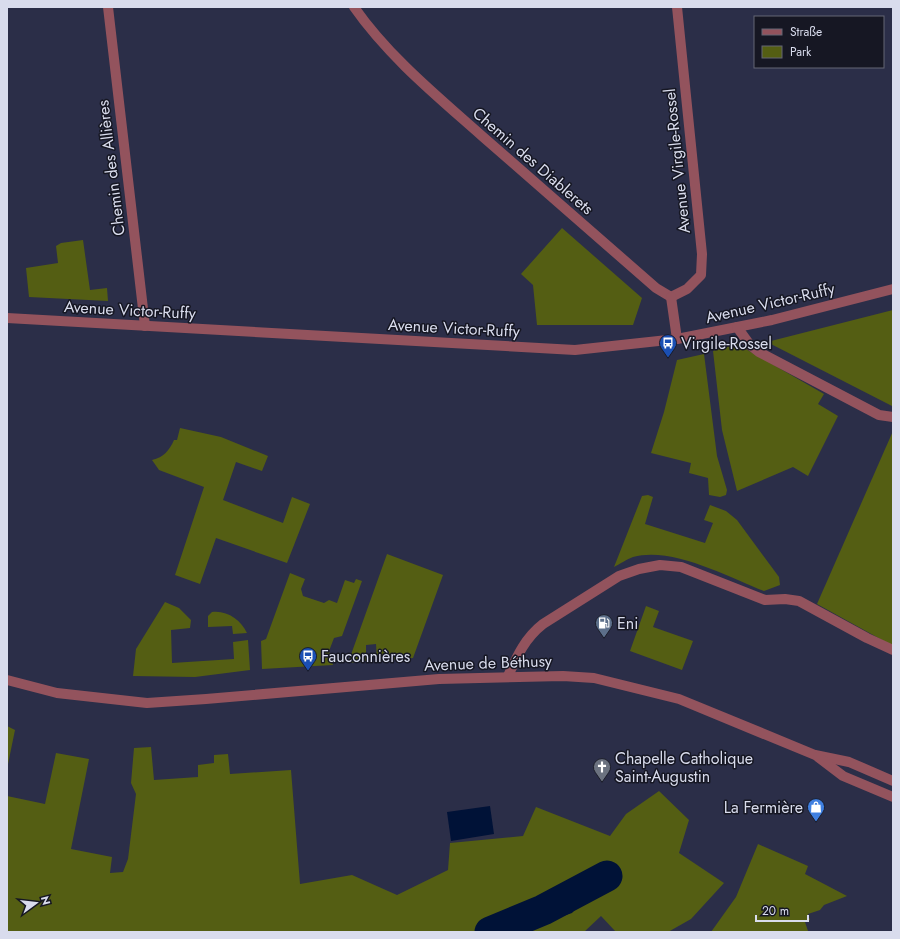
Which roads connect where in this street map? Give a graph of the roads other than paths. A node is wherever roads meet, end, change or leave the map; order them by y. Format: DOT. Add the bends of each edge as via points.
graph roads {
  1 [pos="108,7"];
  2 [pos="354,7"];
  3 [pos="677,7"];
  4 [pos="893,289"];
  5 [pos="671,297"];
  6 [pos="7,318"];
  7 [pos="145,326"];
  8 [pos="737,327"];
  9 [pos="677,339"];
  10 [pos="893,417"];
  11 [pos="893,650"];
  12 [pos="508,676"];
  13 [pos="7,680"];
  14 [pos="815,754"];
  15 [pos="893,781"];
  16 [pos="893,797"];
  1 -- 7 [label="street, Chemin des Allières"];
  2 -- 5 [label="street, Chemin des Diablerets" via="389,52 656,288"];
  3 -- 5 [label="street, Avenue Virgile-Rossel" via="702,254 701,275 687,289"];
  4 -- 8 [label="street, Avenue Victor-Ruffy"];
  5 -- 9 [label="street"];
  6 -- 7 [label="street, Avenue Victor-Ruffy"];
  7 -- 9 [label="street, Avenue Victor-Ruffy" via="575,350"];
  8 -- 9 [label="street, Avenue Victor-Ruffy"];
  8 -- 10 [label="street" via="750,345 759,352 879,416"];
  11 -- 12 [label="street" via="799,601 765,600 681,567 660,565 619,576 543,624 533,632 520,650"];
  12 -- 13 [label="street, Avenue de Béthusy" via="439,678 147,703 57,693"];
  12 -- 14 [label="street, Avenue de Béthusy" via="594,678 675,697"];
  14 -- 15 [label="street, Avenue de Béthusy" via="849,762"];
  14 -- 16 [label="street, Avenue de Béthusy" via="843,776"];
}
